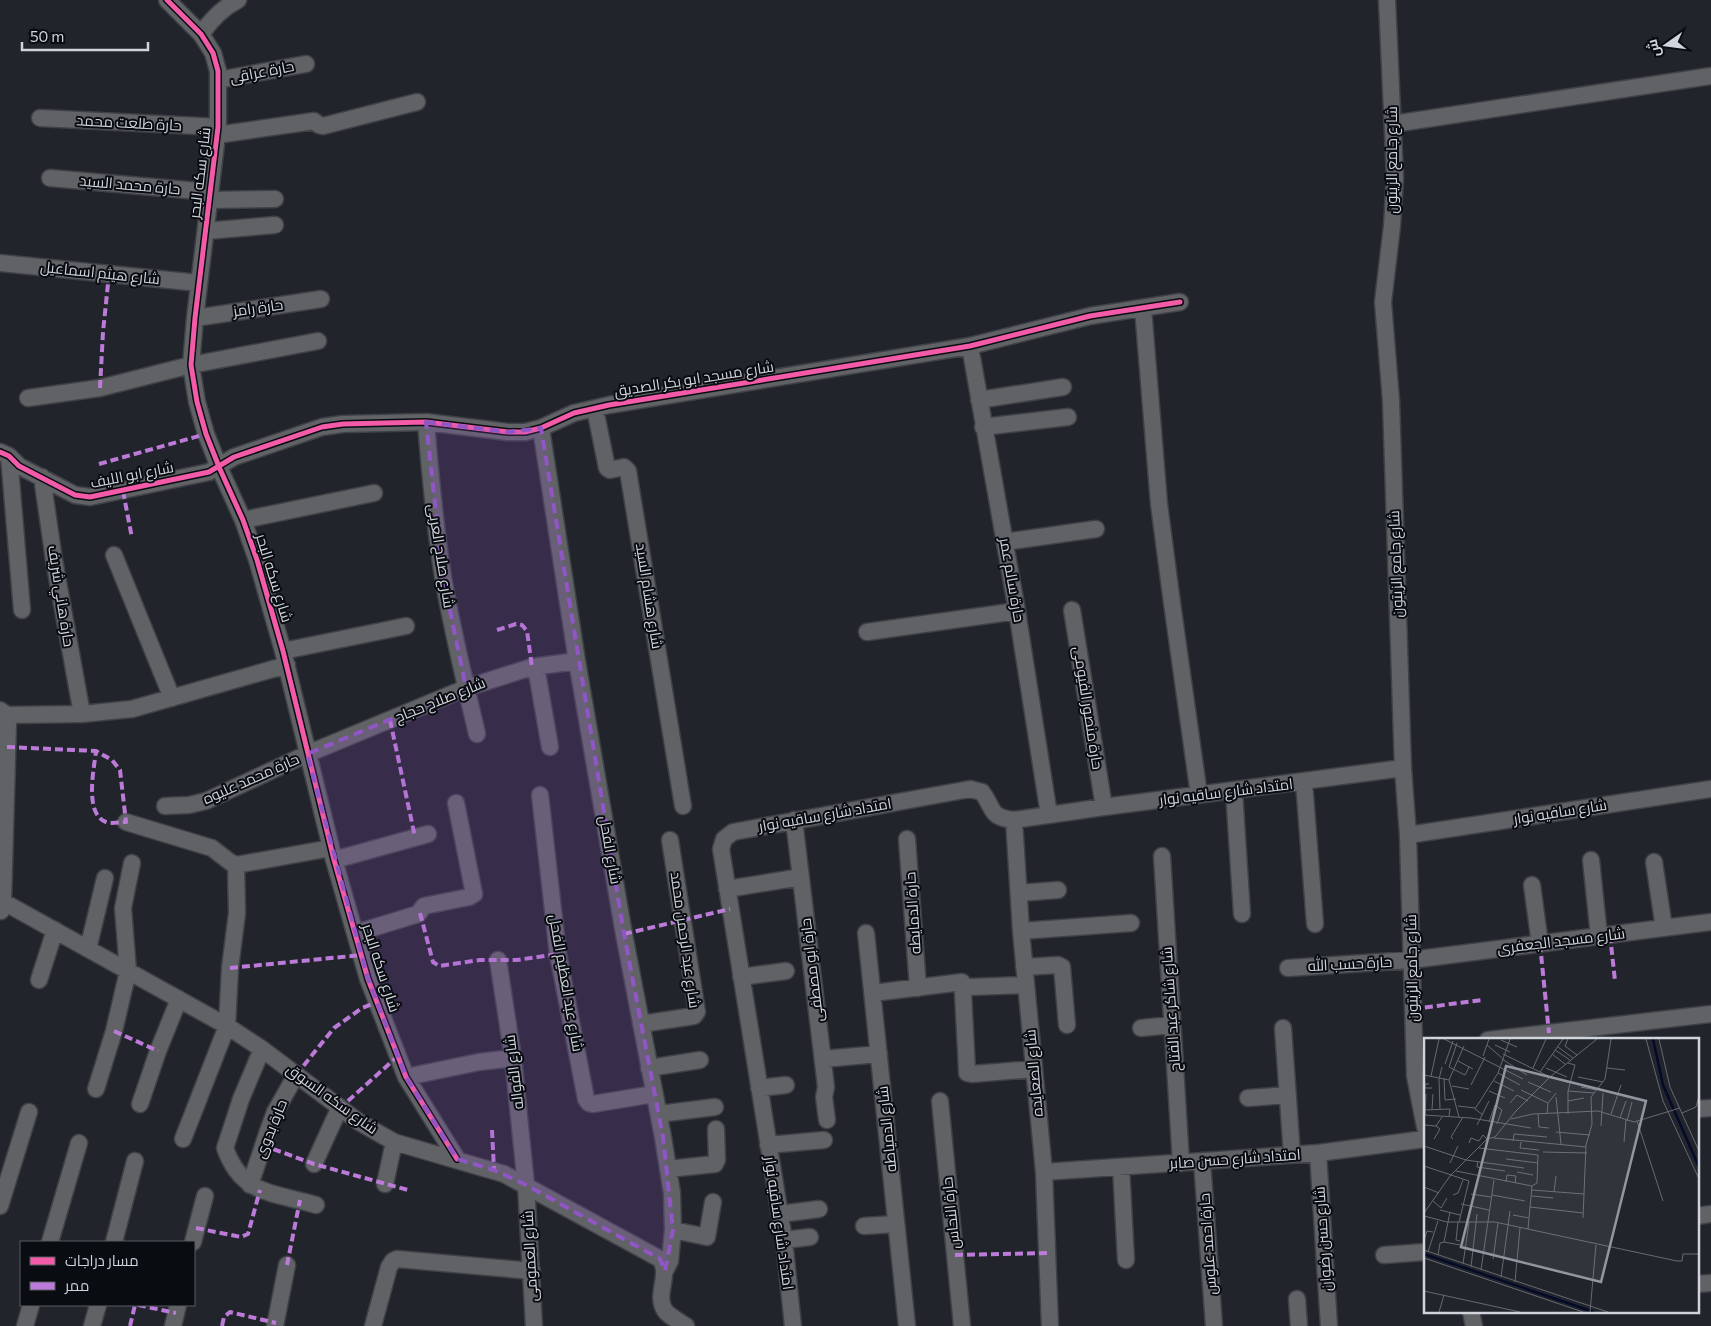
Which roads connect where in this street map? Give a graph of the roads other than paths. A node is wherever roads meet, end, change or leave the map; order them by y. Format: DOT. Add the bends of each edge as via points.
graph roads {
  1 [pos="167,0"];
  2 [pos="238,0"];
  3 [pos="1387,0"];
  4 [pos="201,34"];
  5 [pos="306,64"];
  6 [pos="1711,76"];
  7 [pos="218,80"];
  8 [pos="417,102"];
  9 [pos="40,118"];
  10 [pos="1393,124"];
  11 [pos="218,131"];
  12 [pos="50,178"];
  13 [pos="210,196"];
  14 [pos="275,199"];
  15 [pos="275,226"];
  16 [pos="206,231"];
  17 [pos="0,263"];
  18 [pos="199,283"];
  19 [pos="321,299"];
  20 [pos="1180,302"];
  21 [pos="1143,308"];
  22 [pos="195,318"];
  23 [pos="318,341"];
  24 [pos="970,346"];
  25 [pos="191,365"];
  26 [pos="1063,387"];
  27 [pos="28,398"];
  28 [pos="979,400"];
  29 [pos="595,409"];
  30 [pos="1068,416"];
  31 [pos="426,422"];
  32 [pos="541,428"];
  33 [pos="983,428"];
  34 [pos="4,454"];
  35 [pos="219,467"];
  36 [pos="42,477"];
  37 [pos="374,492"];
  38 [pos="243,520"];
  39 [pos="1096,529"];
  40 [pos="1005,542"];
  41 [pos="114,555"];
  42 [pos="22,610"];
  43 [pos="1072,610"];
  44 [pos="1017,611"];
  45 [pos="406,626"];
  46 [pos="867,632"];
  47 [pos="285,658"];
  48 [pos="577,661"];
  49 [pos="536,667"];
  50 [pos="466,688"];
  51 [pos="172,698"];
  52 [pos="3,712"];
  53 [pos="82,714"];
  54 [pos="476,734"];
  55 [pos="550,747"];
  56 [pos="308,754"];
  57 [pos="1403,768"];
  58 [pos="1304,782"];
  59 [pos="1711,789"];
  60 [pos="1234,791"];
  61 [pos="540,795"];
  62 [pos="1199,795"];
  63 [pos="456,803"];
  64 [pos="165,806"];
  65 [pos="682,806"];
  66 [pos="1104,807"];
  67 [pos="1049,815"];
  68 [pos="794,820"];
  69 [pos="1014,820"];
  70 [pos="126,822"];
  71 [pos="428,834"];
  72 [pos="1408,835"];
  73 [pos="907,839"];
  74 [pos="670,840"];
  75 [pos="332,854"];
  76 [pos="1162,856"];
  77 [pos="1591,860"];
  78 [pos="1654,862"];
  79 [pos="132,863"];
  80 [pos="236,864"];
  81 [pos="801,877"];
  82 [pos="105,878"];
  83 [pos="1532,885"];
  84 [pos="727,889"];
  85 [pos="1058,890"];
  86 [pos="1018,893"];
  87 [pos="1,905"];
  88 [pos="1242,914"];
  89 [pos="1711,922"];
  90 [pos="1130,923"];
  91 [pos="1315,924"];
  92 [pos="1664,928"];
  93 [pos="55,930"];
  94 [pos="1021,931"];
  95 [pos="356,933"];
  96 [pos="866,933"];
  97 [pos="1599,936"];
  98 [pos="1540,944"];
  99 [pos="88,949"];
  100 [pos="498,960"];
  101 [pos="1411,960"];
  102 [pos="1024,967"];
  103 [pos="1288,968"];
  104 [pos="128,971"];
  105 [pos="786,971"];
  106 [pos="741,977"];
  107 [pos="39,980"];
  108 [pos="962,982"];
  109 [pos="1026,985"];
  110 [pos="918,988"];
  111 [pos="873,994"];
  112 [pos="179,999"];
  113 [pos="1711,1014"];
  114 [pos="641,1024"];
  115 [pos="1067,1025"];
  116 [pos="1172,1025"];
  117 [pos="226,1026"];
  118 [pos="1141,1028"];
  119 [pos="1283,1028"];
  120 [pos="1505,1038"];
  121 [pos="1419,1048"];
  122 [pos="262,1049"];
  123 [pos="879,1054"];
  124 [pos="513,1058"];
  125 [pos="823,1059"];
  126 [pos="700,1060"];
  127 [pos="649,1068"];
  128 [pos="1034,1069"];
  129 [pos="296,1074"];
  130 [pos="406,1077"];
  131 [pos="786,1085"];
  132 [pos="759,1088"];
  133 [pos="96,1089"];
  134 [pos="654,1094"];
  135 [pos="1287,1094"];
  136 [pos="1248,1098"];
  137 [pos="940,1101"];
  138 [pos="140,1104"];
  139 [pos="339,1108"];
  140 [pos="715,1108"];
  141 [pos="1711,1108"];
  142 [pos="1698,1109"];
  143 [pos="29,1112"];
  144 [pos="658,1114"];
  145 [pos="827,1120"];
  146 [pos="1424,1122"];
  147 [pos="716,1129"];
  148 [pos="183,1139"];
  149 [pos="1424,1139"];
  150 [pos="824,1140"];
  151 [pos="394,1142"];
  152 [pos="79,1143"];
  153 [pos="768,1144"];
  154 [pos="1318,1153"];
  155 [pos="7,1155"];
  156 [pos="1292,1155"];
  157 [pos="457,1159"];
  158 [pos="135,1161"];
  159 [pos="1202,1161"];
  160 [pos="1181,1163"];
  161 [pos="314,1164"];
  162 [pos="1121,1167"];
  163 [pos="668,1169"];
  164 [pos="1044,1172"];
  165 [pos="385,1184"];
  166 [pos="250,1185"];
  167 [pos="526,1185"];
  168 [pos="204,1196"];
  169 [pos="1,1201"];
  170 [pos="713,1202"];
  171 [pos="316,1205"];
  172 [pos="819,1209"];
  173 [pos="780,1214"];
  174 [pos="1711,1214"];
  175 [pos="1698,1216"];
  176 [pos="896,1224"];
  177 [pos="864,1226"];
  178 [pos="673,1230"];
  179 [pos="810,1237"];
  180 [pos="784,1240"];
  181 [pos="50,1241"];
  182 [pos="114,1241"];
  183 [pos="193,1241"];
  184 [pos="1424,1252"];
  185 [pos="1384,1255"];
  186 [pos="1126,1260"];
  187 [pos="287,1265"];
  188 [pos="532,1271"];
  189 [pos="665,1271"];
  190 [pos="1711,1283"];
  191 [pos="1698,1284"];
  192 [pos="1297,1299"];
  193 [pos="31,1306"];
  194 [pos="98,1306"];
  195 [pos="178,1306"];
  196 [pos="25,1326"];
  197 [pos="92,1326"];
  198 [pos="173,1326"];
  199 [pos="276,1326"];
  200 [pos="373,1326"];
  201 [pos="534,1326"];
  202 [pos="686,1326"];
  203 [pos="793,1326"];
  204 [pos="907,1326"];
  205 [pos="962,1326"];
  206 [pos="1050,1326"];
  207 [pos="1214,1326"];
  208 [pos="1299,1326"];
  209 [pos="1329,1326"];
  1 -- 4 [label="street, شارع سكه البحر"];
  2 -- 4 [label="street" via="221,11"];
  3 -- 10 [label="street, شارع جامع الزيتون"];
  4 -- 7 [label="street, شارع سكه البحر" via="213,53"];
  5 -- 7 [label="street, حارة عراقى"];
  6 -- 10 [label="street"];
  7 -- 11 [label="street, شارع سكه البحر"];
  8 -- 11 [label="street, حارة طلعت محمد" via="323,126 314,121"];
  9 -- 11 [label="street, حارة طلعت محمد"];
  10 -- 57 [label="street, شارع جامع الزيتون" via="1392,226 1383,302 1391,401"];
  11 -- 13 [label="street, شارع سكه البحر"];
  12 -- 13 [label="street, حارة محمد السيد"];
  13 -- 14 [label="street, حارة محمد السيد"];
  13 -- 16 [label="street, شارع سكه البحر"];
  15 -- 16 [label="street"];
  16 -- 18 [label="street, شارع سكه البحر"];
  17 -- 18 [label="street, شارع هيثم اسماعيل"];
  18 -- 22 [label="street, شارع سكه البحر"];
  19 -- 22 [label="street, حارة رامز"];
  20 -- 21 [label="street, شارع مسجد ابو بكر الصديق"];
  21 -- 24 [label="street, شارع مسجد ابو بكر الصديق" via="1090,316"];
  21 -- 62 [label="street" via="1159,504"];
  22 -- 25 [label="street, شارع سكه البحر"];
  23 -- 25 [label="street"];
  24 -- 28 [label="street, حارة سالم عمر"];
  24 -- 29 [label="street, شارع مسجد ابو بكر الصديق"];
  25 -- 27 [label="street" via="100,388"];
  25 -- 35 [label="street, شارع سكه البحر" via="197,402"];
  26 -- 28 [label="street"];
  28 -- 33 [label="street, حارة سالم عمر"];
  29 -- 32 [label="street, شارع مسجد ابو بكر الصديق" via="567,416"];
  29 -- 65 [label="street, شارع هشام السيد" via="607,468 624,467 628,471"];
  30 -- 33 [label="street"];
  31 -- 32 [label="street, شارع مسجد ابو بكر الصديق" via="508,432"];
  31 -- 35 [label="street, شارع مسجد ابو بكر الصديق" via="322,427 234,457"];
  31 -- 50 [label="street, شارع صلاح العربى" via="443,577"];
  32 -- 48 [label="street, شارع الفحل"];
  33 -- 40 [label="street, حارة سالم عمر"];
  34 -- 36 [label="street, شارع ابو الليف"];
  34 -- 42 [label="street"];
  35 -- 36 [label="street, شارع ابو الليف" via="209,472 90,497 75,495"];
  35 -- 38 [label="street, شارع سكه البحر"];
  36 -- 53 [label="street, حارة هاني شريف"];
  37 -- 38 [label="street"];
  38 -- 47 [label="street, شارع سكه البحر"];
  39 -- 40 [label="street"];
  40 -- 44 [label="street, حارة سالم عمر"];
  41 -- 51 [label="street"];
  43 -- 66 [label="street, حارة منصور الفيومى"];
  44 -- 46 [label="street"];
  44 -- 67 [label="street, حارة سالم عمر"];
  45 -- 47 [label="street"];
  47 -- 51 [label="street"];
  47 -- 56 [label="street, شارع سكه البحر"];
  48 -- 49 [label="street, شارع صلاح حجاج"];
  48 -- 114 [label="street, شارع الفحل"];
  49 -- 50 [label="street, شارع صلاح حجاج"];
  49 -- 55 [label="street"];
  50 -- 54 [label="street, شارع صلاح العربى"];
  50 -- 56 [label="street, شارع صلاح حجاج"];
  51 -- 53 [label="street" via="132,709"];
  52 -- 53 [label="street"];
  52 -- 87 [label="street" via="8,723"];
  56 -- 64 [label="street, حارة محمد عليوه" via="206,801"];
  56 -- 75 [label="street, شارع سكه البحر"];
  57 -- 58 [label="street, امتداد شارع ساقيه نوار"];
  57 -- 72 [label="street, شارع جامع الزيتون"];
  58 -- 60 [label="street, امتداد شارع ساقيه نوار"];
  58 -- 91 [label="street"];
  59 -- 72 [label="street, شارع سافيه نوار"];
  60 -- 62 [label="street, امتداد شارع ساقيه نوار"];
  60 -- 88 [label="street"];
  61 -- 134 [label="street, شارع عبد العظيم الفحل" via="558,954 586,1099 593,1104"];
  62 -- 66 [label="street, امتداد شارع ساقيه نوار"];
  63 -- 95 [label="street" via="474,894 424,906 418,914"];
  66 -- 67 [label="street, امتداد شارع ساقيه نوار"];
  67 -- 69 [label="street, امتداد شارع ساقيه نوار"];
  68 -- 69 [label="street, امتداد شارع ساقيه نوار" via="970,789 982,792 994,814"];
  68 -- 81 [label="street, حارة ابو مصطفى"];
  68 -- 84 [label="street, امتداد شارع ساقيه نوار" via="733,832 724,839 721,848"];
  69 -- 86 [label="street, شارع الصعايده"];
  70 -- 80 [label="street" via="212,848"];
  71 -- 75 [label="street"];
  72 -- 101 [label="street, شارع جامع الزيتون"];
  73 -- 110 [label="street, حارة الدمايطه"];
  74 -- 114 [label="street, شارع عبد الرحمن محمد" via="697,1012 694,1016"];
  75 -- 80 [label="street"];
  75 -- 95 [label="street, شارع سكه البحر"];
  76 -- 116 [label="street, شارع شاكر عبد الفتاح"];
  77 -- 97 [label="street"];
  78 -- 92 [label="street"];
  79 -- 104 [label="street" via="123,908"];
  80 -- 117 [label="street" via="237,913"];
  81 -- 84 [label="street"];
  81 -- 125 [label="street, حارة ابو مصطفى"];
  82 -- 99 [label="street"];
  83 -- 98 [label="street"];
  84 -- 106 [label="street, امتداد شارع ساقيه نوار"];
  85 -- 86 [label="street"];
  86 -- 94 [label="street, شارع الصعايده"];
  87 -- 93 [label="street, شارع سكه السوق"];
  89 -- 92 [label="street, شارع مسجد الجعفرى"];
  90 -- 94 [label="street"];
  92 -- 97 [label="street, شارع مسجد الجعفرى"];
  93 -- 99 [label="street, شارع سكه السوق"];
  93 -- 107 [label="street"];
  94 -- 102 [label="street, شارع الصعايده"];
  95 -- 130 [label="street, شارع سكه البحر" via="368,980"];
  96 -- 111 [label="street, شارع الدمياطه"];
  97 -- 98 [label="street, شارع مسجد الجعفرى"];
  98 -- 101 [label="street, شارع مسجد الجعفرى"];
  99 -- 104 [label="street, شارع سكه السوق"];
  100 -- 124 [label="street, شارع الفواله"];
  101 -- 103 [label="street, حارة حسب الله"];
  101 -- 121 [label="street, شارع جامع الزيتون"];
  102 -- 109 [label="street, شارع الصعايده"];
  102 -- 115 [label="street" via="1062,967"];
  104 -- 112 [label="street, شارع سكه السوق"];
  104 -- 133 [label="street"];
  105 -- 106 [label="street"];
  106 -- 132 [label="street, امتداد شارع ساقيه نوار"];
  108 -- 110 [label="street"];
  109 -- 128 [label="street, شارع الصعايده"];
  109 -- 128 [label="street" via="970,987 963,992 967,1070 972,1074"];
  110 -- 111 [label="street"];
  111 -- 123 [label="street, شارع الدمياطه"];
  112 -- 117 [label="street, شارع سكه السوق"];
  112 -- 138 [label="street"];
  113 -- 120 [label="street"];
  114 -- 127 [label="street, شارع الفحل"];
  116 -- 118 [label="street"];
  116 -- 160 [label="street, شارع شاكر عبد الفتاح"];
  117 -- 122 [label="street, شارع سكه السوق"];
  117 -- 148 [label="street"];
  119 -- 135 [label="street"];
  121 -- 146 [label="street, شارع جامع الزيتون" via="1414,1076"];
  122 -- 129 [label="street, شارع سكه السوق"];
  122 -- 166 [label="street" via="225,1148 234,1169"];
  123 -- 125 [label="street"];
  123 -- 176 [label="street, شارع الدمياطه"];
  124 -- 130 [label="street"];
  124 -- 167 [label="street, شارع الفواله"];
  125 -- 145 [label="street, حارة ابو مصطفى"];
  126 -- 127 [label="street"];
  127 -- 134 [label="street, شارع الفحل"];
  128 -- 164 [label="street, شارع الصعايده"];
  129 -- 139 [label="street, شارع سكه السوق"];
  129 -- 166 [label="street, حارة بدوى" via="268,1128"];
  130 -- 157 [label="street, شارع سكه البحر"];
  131 -- 132 [label="street"];
  132 -- 153 [label="street, امتداد شارع ساقيه نوار"];
  134 -- 144 [label="street, شارع الفحل"];
  135 -- 136 [label="street"];
  135 -- 156 [label="street"];
  137 -- 205 [label="street, حارة النحاس"];
  139 -- 151 [label="street, شارع سكه السوق"];
  139 -- 161 [label="street"];
  140 -- 144 [label="street"];
  141 -- 142 [label="street"];
  143 -- 155 [label="street"];
  144 -- 163 [label="street, شارع الفحل"];
  147 -- 163 [label="street" via="715,1164"];
  149 -- 154 [label="street, امتداد شارع حسن صابر"];
  150 -- 153 [label="street"];
  151 -- 157 [label="street, شارع سكه السوق"];
  151 -- 165 [label="street"];
  152 -- 181 [label="street"];
  153 -- 173 [label="street, امتداد شارع ساقيه نوار"];
  154 -- 156 [label="street, امتداد شارع حسن صابر"];
  154 -- 209 [label="street, شارع حسن رضوان"];
  155 -- 169 [label="street"];
  156 -- 159 [label="street, امتداد شارع حسن صابر"];
  157 -- 167 [label="street, شارع سكه السوق" via="494,1170"];
  158 -- 182 [label="street"];
  159 -- 160 [label="street, امتداد شارع حسن صابر"];
  159 -- 207 [label="street, حارة احمد علوس"];
  160 -- 162 [label="street, امتداد شارع حسن صابر"];
  162 -- 164 [label="street, امتداد شارع حسن صابر"];
  162 -- 186 [label="street"];
  163 -- 178 [label="street, شارع الفحل"];
  164 -- 206 [label="street, شارع الصعايده"];
  166 -- 171 [label="street"];
  167 -- 188 [label="street, شارع العمومى"];
  167 -- 189 [label="street, شارع سكه السوق" via="660,1259"];
  168 -- 183 [label="street"];
  170 -- 178 [label="street" via="707,1236"];
  172 -- 173 [label="street"];
  173 -- 180 [label="street, امتداد شارع ساقيه نوار"];
  174 -- 175 [label="street"];
  176 -- 177 [label="street"];
  176 -- 204 [label="street, شارع الدمياطه"];
  178 -- 189 [label="street, شارع الفحل" via="670,1261"];
  179 -- 180 [label="street"];
  180 -- 203 [label="street, امتداد شارع ساقيه نوار"];
  184 -- 185 [label="street"];
  187 -- 199 [label="street"];
  188 -- 200 [label="street" via="401,1259 393,1261"];
  188 -- 201 [label="street, شارع العمومى"];
  189 -- 202 [label="street" via="661,1297 666,1312"];
  190 -- 191 [label="street"];
  192 -- 208 [label="street"];
  193 -- 196 [label="street"];
  194 -- 197 [label="street"];
  195 -- 198 [label="street"];
}
